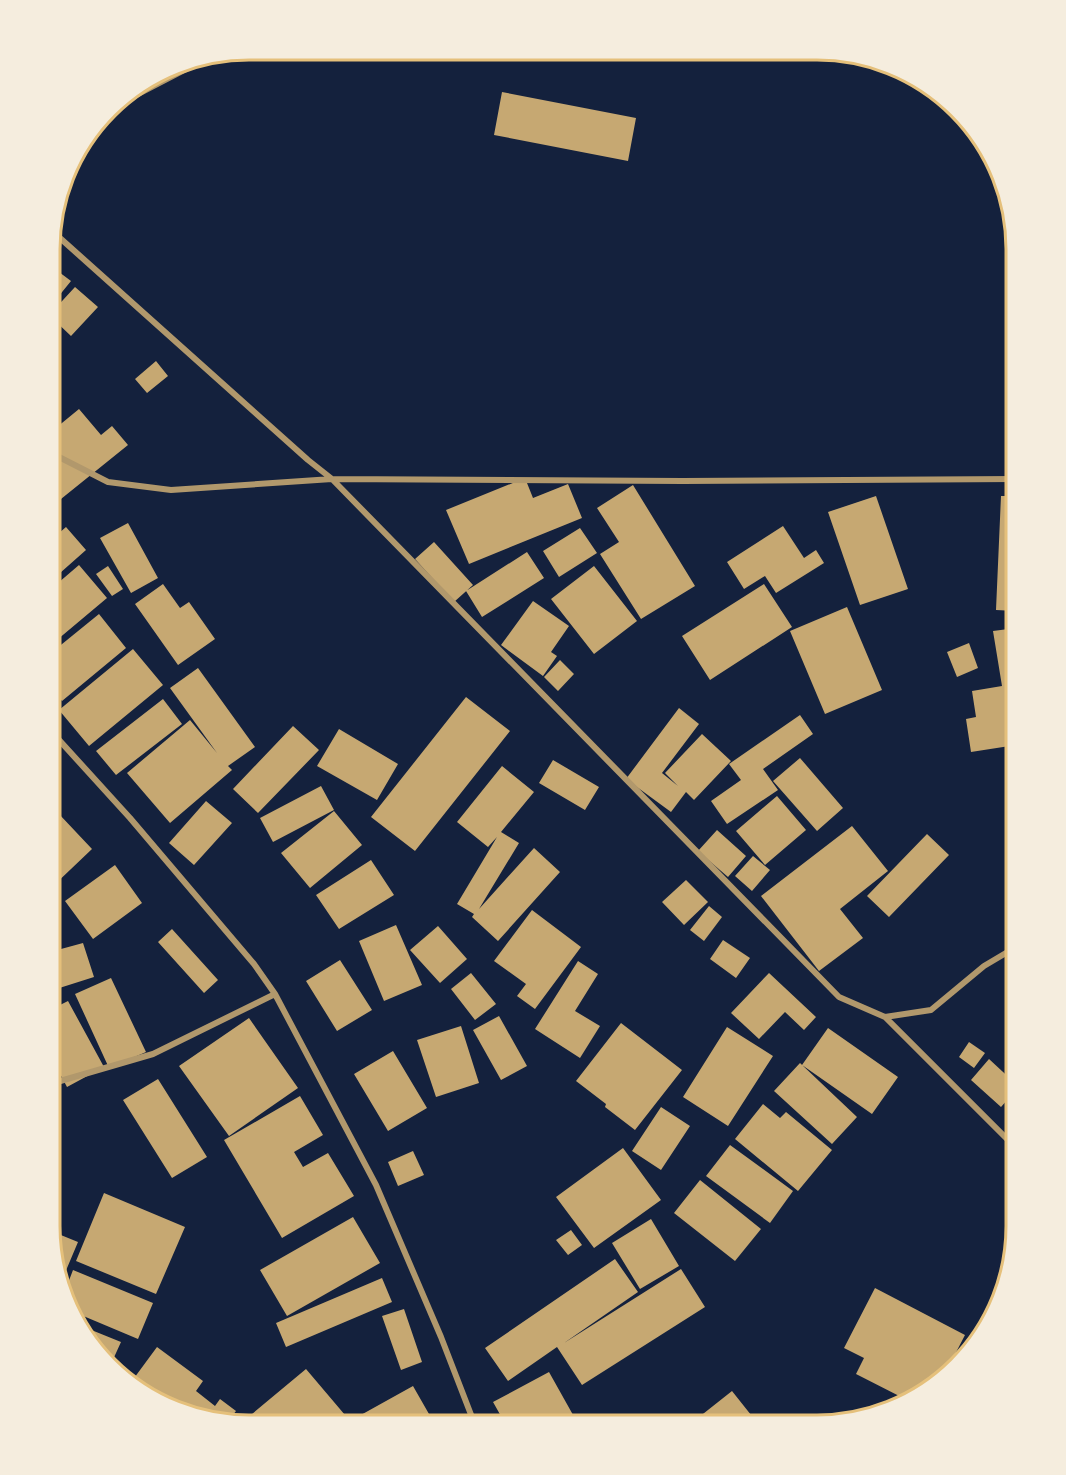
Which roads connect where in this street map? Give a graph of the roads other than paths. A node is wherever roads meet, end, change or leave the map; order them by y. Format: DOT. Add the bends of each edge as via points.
graph roads {
  1 [pos="61,239"];
  2 [pos="60,458"];
  3 [pos="332,479"];
  4 [pos="1006,479"];
  5 [pos="60,741"];
  6 [pos="1006,953"];
  7 [pos="274,994"];
  8 [pos="885,1017"];
  9 [pos="60,1081"];
  10 [pos="1006,1138"];
  11 [pos="472,1415"];
  1 -- 3 [label="street"];
  2 -- 3 [label="street" via="108,482 171,490"];
  3 -- 4 [label="street"];
  3 -- 8 [label="street" via="838,997"];
  5 -- 7 [label="street" via="254,964"];
  6 -- 8 [label="street" via="931,1010"];
  7 -- 9 [label="street" via="153,1054"];
  7 -- 11 [label="street" via="376,1185"];
  8 -- 10 [label="street"];
}
